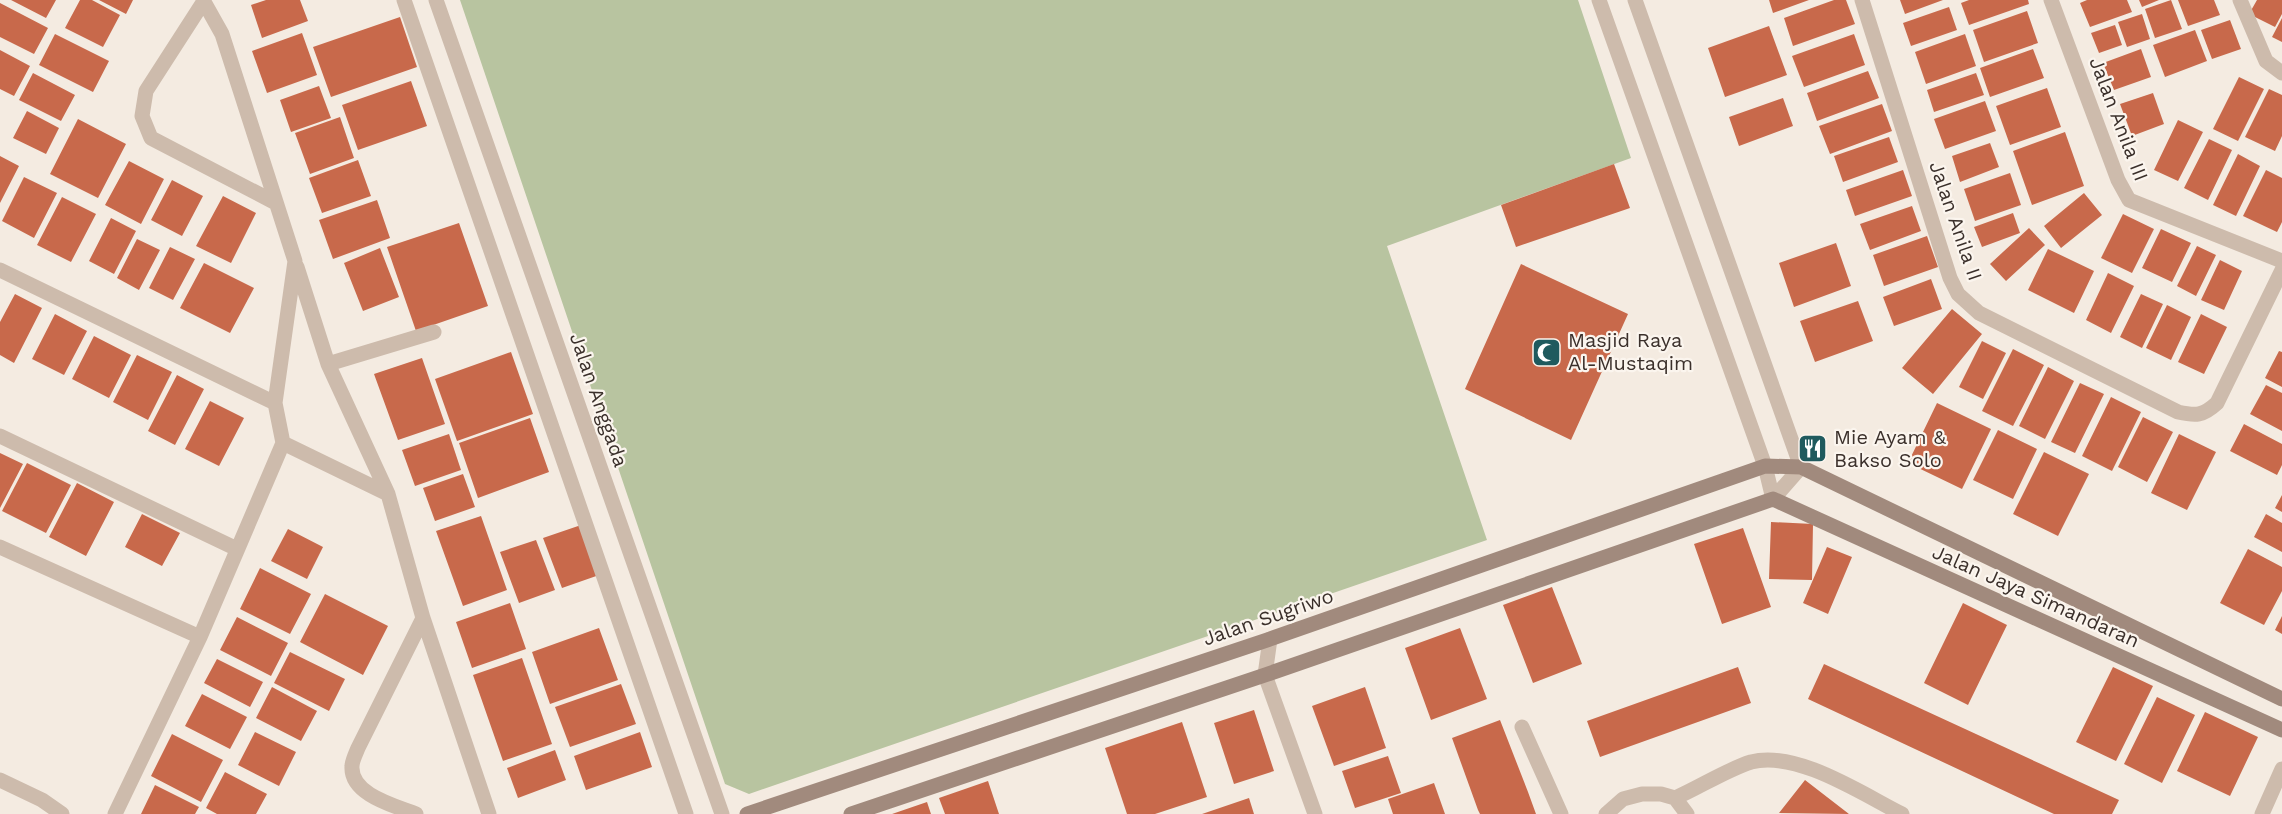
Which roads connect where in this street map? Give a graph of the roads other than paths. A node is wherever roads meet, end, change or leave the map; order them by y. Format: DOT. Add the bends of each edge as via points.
graph roads {
  1 [pos="404,0"];
  2 [pos="436,0"];
  3 [pos="1599,0"];
  4 [pos="1635,0"];
  5 [pos="1862,0"];
  6 [pos="2051,0"];
  7 [pos="2240,0"];
  8 [pos="203,1"];
  9 [pos="2282,73"];
  10 [pos="276,203"];
  11 [pos="295,261"];
  12 [pos="2282,261"];
  13 [pos="0,270"];
  14 [pos="2282,270"];
  15 [pos="434,332"];
  16 [pos="328,364"];
  17 [pos="275,404"];
  18 [pos="0,436"];
  19 [pos="283,442"];
  20 [pos="1765,466"];
  21 [pos="1802,467"];
  22 [pos="388,494"];
  23 [pos="1773,500"];
  24 [pos="0,547"];
  25 [pos="237,549"];
  26 [pos="423,618"];
  27 [pos="200,637"];
  28 [pos="1270,639"];
  29 [pos="1265,675"];
  30 [pos="2282,699"];
  31 [pos="1522,727"];
  32 [pos="2282,730"];
  33 [pos="2282,769"];
  34 [pos="0,780"];
  35 [pos="1676,798"];
  36 [pos="62,814"];
  37 [pos="115,814"];
  38 [pos="416,814"];
  39 [pos="489,814"];
  40 [pos="686,814"];
  41 [pos="722,814"];
  42 [pos="747,814"];
  43 [pos="851,814"];
  44 [pos="1315,814"];
  45 [pos="1561,814"];
  46 [pos="1606,814"];
  47 [pos="1687,814"];
  48 [pos="1902,814"];
  49 [pos="2262,814"];
  1 -- 40 [label="street"];
  2 -- 41 [label="street, Jalan Anggada"];
  3 -- 20 [label="street"];
  4 -- 21 [label="street"];
  5 -- 14 [label="street, Jalan Anila II" via="1950,278 1958,294 1979,313 2193,416 2205,414 2217,404"];
  6 -- 12 [label="street, Jalan Anila III" via="2129,200"];
  7 -- 9 [label="street" via="2266,61"];
  8 -- 10 [label="street" via="222,34"];
  8 -- 10 [label="street" via="146,91 142,116 151,138"];
  10 -- 11 [label="street"];
  11 -- 16 [label="street"];
  11 -- 17 [label="street"];
  13 -- 17 [label="street"];
  15 -- 16 [label="street"];
  16 -- 22 [label="street"];
  17 -- 19 [label="street"];
  18 -- 25 [label="street"];
  19 -- 22 [label="street"];
  19 -- 25 [label="street"];
  20 -- 21 [label="street, Jalan Sugriwo"];
  20 -- 23 [label="street"];
  20 -- 28 [label="street, Jalan Sugriwo"];
  21 -- 23 [label="street"];
  21 -- 30 [label="street, Jalan Jaya Simandaran"];
  22 -- 26 [label="street"];
  23 -- 29 [label="street"];
  23 -- 32 [label="street, Jalan Jaya Simandaran"];
  24 -- 27 [label="street"];
  25 -- 27 [label="street"];
  26 -- 38 [label="street" via="351,766 356,780 370,795"];
  26 -- 39 [label="street"];
  27 -- 37 [label="street"];
  28 -- 29 [label="street"];
  28 -- 42 [label="street, Jalan Sugriwo"];
  29 -- 43 [label="street"];
  29 -- 44 [label="street"];
  31 -- 45 [label="street"];
  33 -- 49 [label="street"];
  34 -- 36 [label="street"];
  35 -- 46 [label="street" via="1642,794 1623,799"];
  35 -- 47 [label="street"];
  35 -- 48 [label="street" via="1751,763 1786,760"];
}
